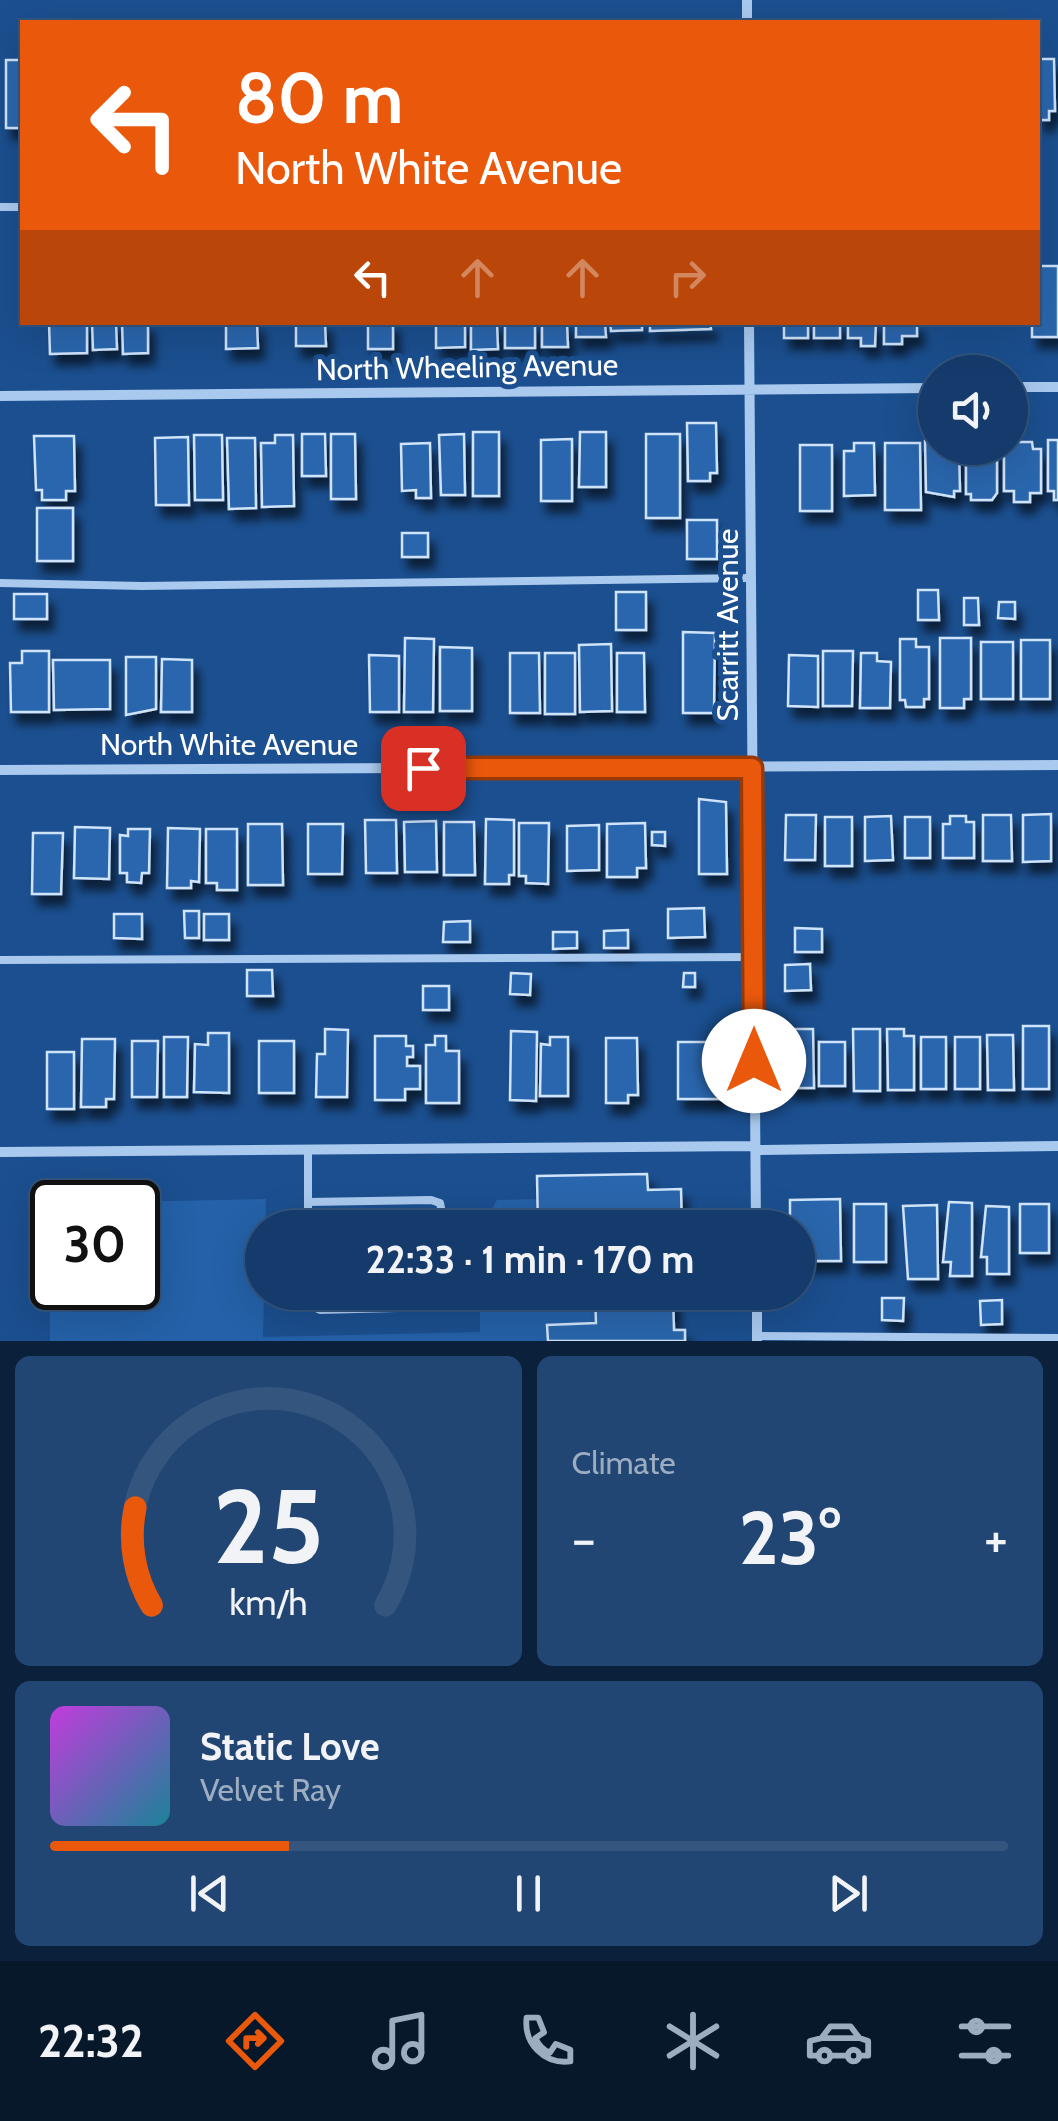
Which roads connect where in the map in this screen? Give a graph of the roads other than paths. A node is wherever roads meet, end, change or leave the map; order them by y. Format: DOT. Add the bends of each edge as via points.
graph roads {
  1 [pos="749,325"];
  2 [pos="1028,387"];
  3 [pos="1058,387"];
  4 [pos="918,388"];
  5 [pos="750,390"];
  6 [pos="0,396"];
  7 [pos="751,578"];
  8 [pos="0,582"];
  9 [pos="1058,765"];
  10 [pos="752,768"];
  11 [pos="0,770"];
  12 [pos="754,957"];
  13 [pos="0,960"];
  14 [pos="1058,1146"];
  15 [pos="755,1148"];
  16 [pos="308,1150"];
  17 [pos="0,1152"];
  18 [pos="308,1202"];
  19 [pos="308,1210"];
  20 [pos="441,1210"];
  21 [pos="756,1210"];
  22 [pos="756,1310"];
  23 [pos="1058,1338"];
  24 [pos="757,1339"];
  1 -- 5 [label="street, Scarritt Avenue"];
  2 -- 3 [label="street"];
  4 -- 5 [label="street, North Wheeling Avenue"];
  5 -- 6 [label="street, North Wheeling Avenue"];
  5 -- 7 [label="street, Scarritt Avenue"];
  7 -- 8 [label="lane"];
  7 -- 10 [label="street, Scarritt Avenue"];
  9 -- 10 [label="street, North White Avenue"];
  10 -- 11 [label="street, North White Avenue"];
  10 -- 12 [label="street, Scarritt Avenue"];
  12 -- 13 [label="lane"];
  12 -- 15 [label="street, Scarritt Avenue"];
  14 -- 15 [label="street"];
  15 -- 16 [label="street"];
  15 -- 21 [label="street, Scarritt Avenue"];
  16 -- 17 [label="street"];
  16 -- 18 [label="lane"];
  18 -- 19 [label="lane"];
  18 -- 20 [label="lane" via="431,1200"];
  22 -- 24 [label="street"];
  23 -- 24 [label="lane"];
}
